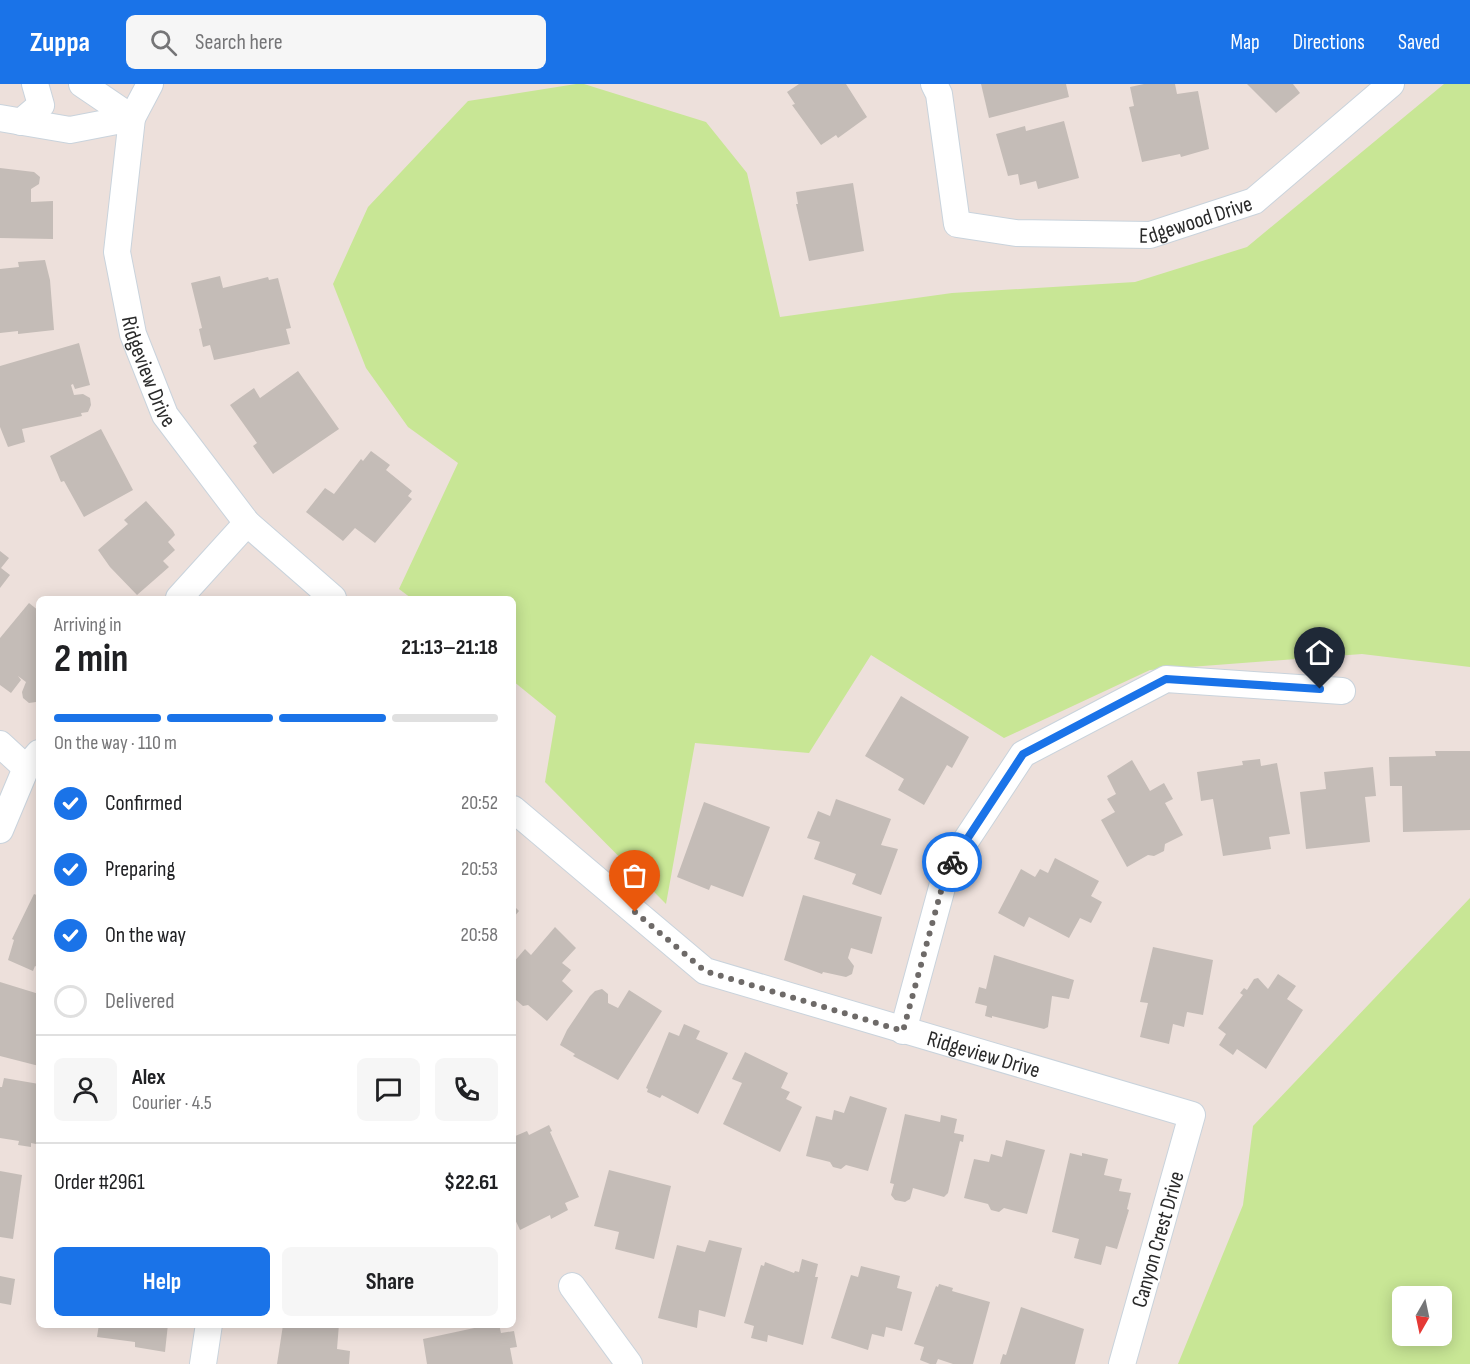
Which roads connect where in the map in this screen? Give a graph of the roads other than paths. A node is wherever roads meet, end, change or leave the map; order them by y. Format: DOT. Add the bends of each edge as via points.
graph roads {
  1 [pos="35,84"];
  2 [pos="82,84"];
  3 [pos="150,84"];
  4 [pos="933,84"];
  5 [pos="1391,84"];
  6 [pos="132,118"];
  7 [pos="10,120"];
  8 [pos="247,523"];
  9 [pos="181,596"];
  10 [pos="331,596"];
  11 [pos="1342,691"];
  12 [pos="0,744"];
  13 [pos="32,760"];
  14 [pos="516,812"];
  15 [pos="0,830"];
  16 [pos="903,1031"];
  17 [pos="1192,1115"];
  18 [pos="572,1286"];
  19 [pos="208,1328"];
  20 [pos="202,1364"];
  21 [pos="629,1364"];
  22 [pos="1122,1364"];
  1 -- 7 [label="street" via="41,105"];
  2 -- 6 [label="street"];
  3 -- 6 [label="street, Ridgeview Drive"];
  4 -- 5 [label="street, Edgewood Drive" via="939,94 957,224 1016,233 1150,235 1254,201"];
  6 -- 7 [label="street" via="70,130"];
  6 -- 8 [label="street, Ridgeview Drive" via="117,252 133,334 165,415"];
  8 -- 9 [label="street"];
  8 -- 10 [label="street, Ridgeview Drive"];
  11 -- 16 [label="street" via="1166,679 1023,754 947,869"];
  12 -- 13 [label="street"];
  13 -- 15 [label="street"];
  14 -- 16 [label="street, Ridgeview Drive" via="705,971"];
  16 -- 17 [label="street, Ridgeview Drive"];
  17 -- 22 [label="street, Canyon Crest Drive"];
  18 -- 21 [label="street"];
  19 -- 20 [label="street"];
}
